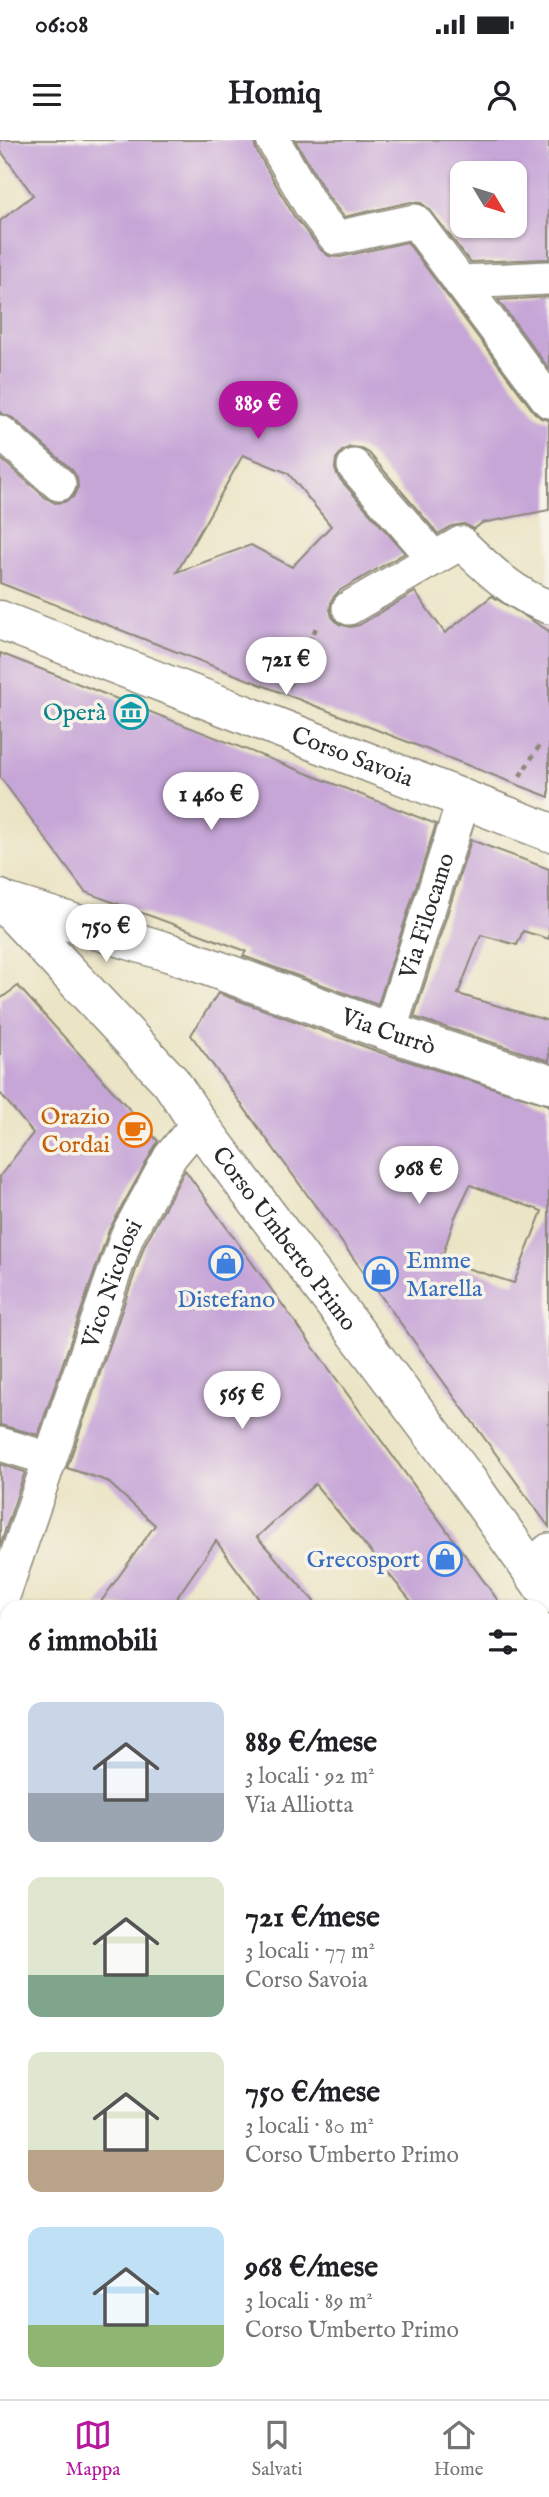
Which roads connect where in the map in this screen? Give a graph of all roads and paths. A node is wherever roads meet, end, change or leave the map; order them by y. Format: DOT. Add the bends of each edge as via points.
graph roads {
  1 [pos="273,140"];
  2 [pos="549,278"];
  3 [pos="460,282"];
  4 [pos="549,401"];
  5 [pos="0,432"];
  6 [pos="354,466"];
  7 [pos="59,484"];
  8 [pos="435,558"];
  9 [pos="549,607"];
  10 [pos="349,608"];
  11 [pos="0,621"];
  12 [pos="271,723"];
  13 [pos="464,799"];
  14 [pos="549,832"];
  15 [pos="1,900"];
  16 [pos="389,1032"];
  17 [pos="549,1084"];
  18 [pos="198,1123"];
  19 [pos="0,1444"];
  20 [pos="50,1459"];
  21 [pos="543,1570"];
  22 [pos="2,1600"];
  1 -- 3 [label="street" via="311,206 336,238 415,221"];
  2 -- 3 [label="street"];
  3 -- 4 [label="street"];
  5 -- 7 [label="street"];
  6 -- 8 [label="street"];
  8 -- 9 [label="street" via="461,543 496,577 528,600"];
  8 -- 10 [label="street"];
  10 -- 12 [label="path" via="317,626"];
  11 -- 12 [label="street, Corso Savoia"];
  12 -- 13 [label="street, Corso Savoia"];
  13 -- 14 [label="street, Corso Savoia"];
  13 -- 16 [label="street, Via Filocamo"];
  15 -- 16 [label="street, Via Currò" via="171,953"];
  15 -- 18 [label="street, Corso Umberto Primo" via="171,1082"];
  16 -- 17 [label="street, Via Currò"];
  18 -- 20 [label="street, Vico Nicolosi" via="170,1157 127,1236"];
  18 -- 21 [label="street, Corso Umberto Primo"];
  19 -- 20 [label="street"];
  20 -- 22 [label="street, Vico Nicolosi"];
}
